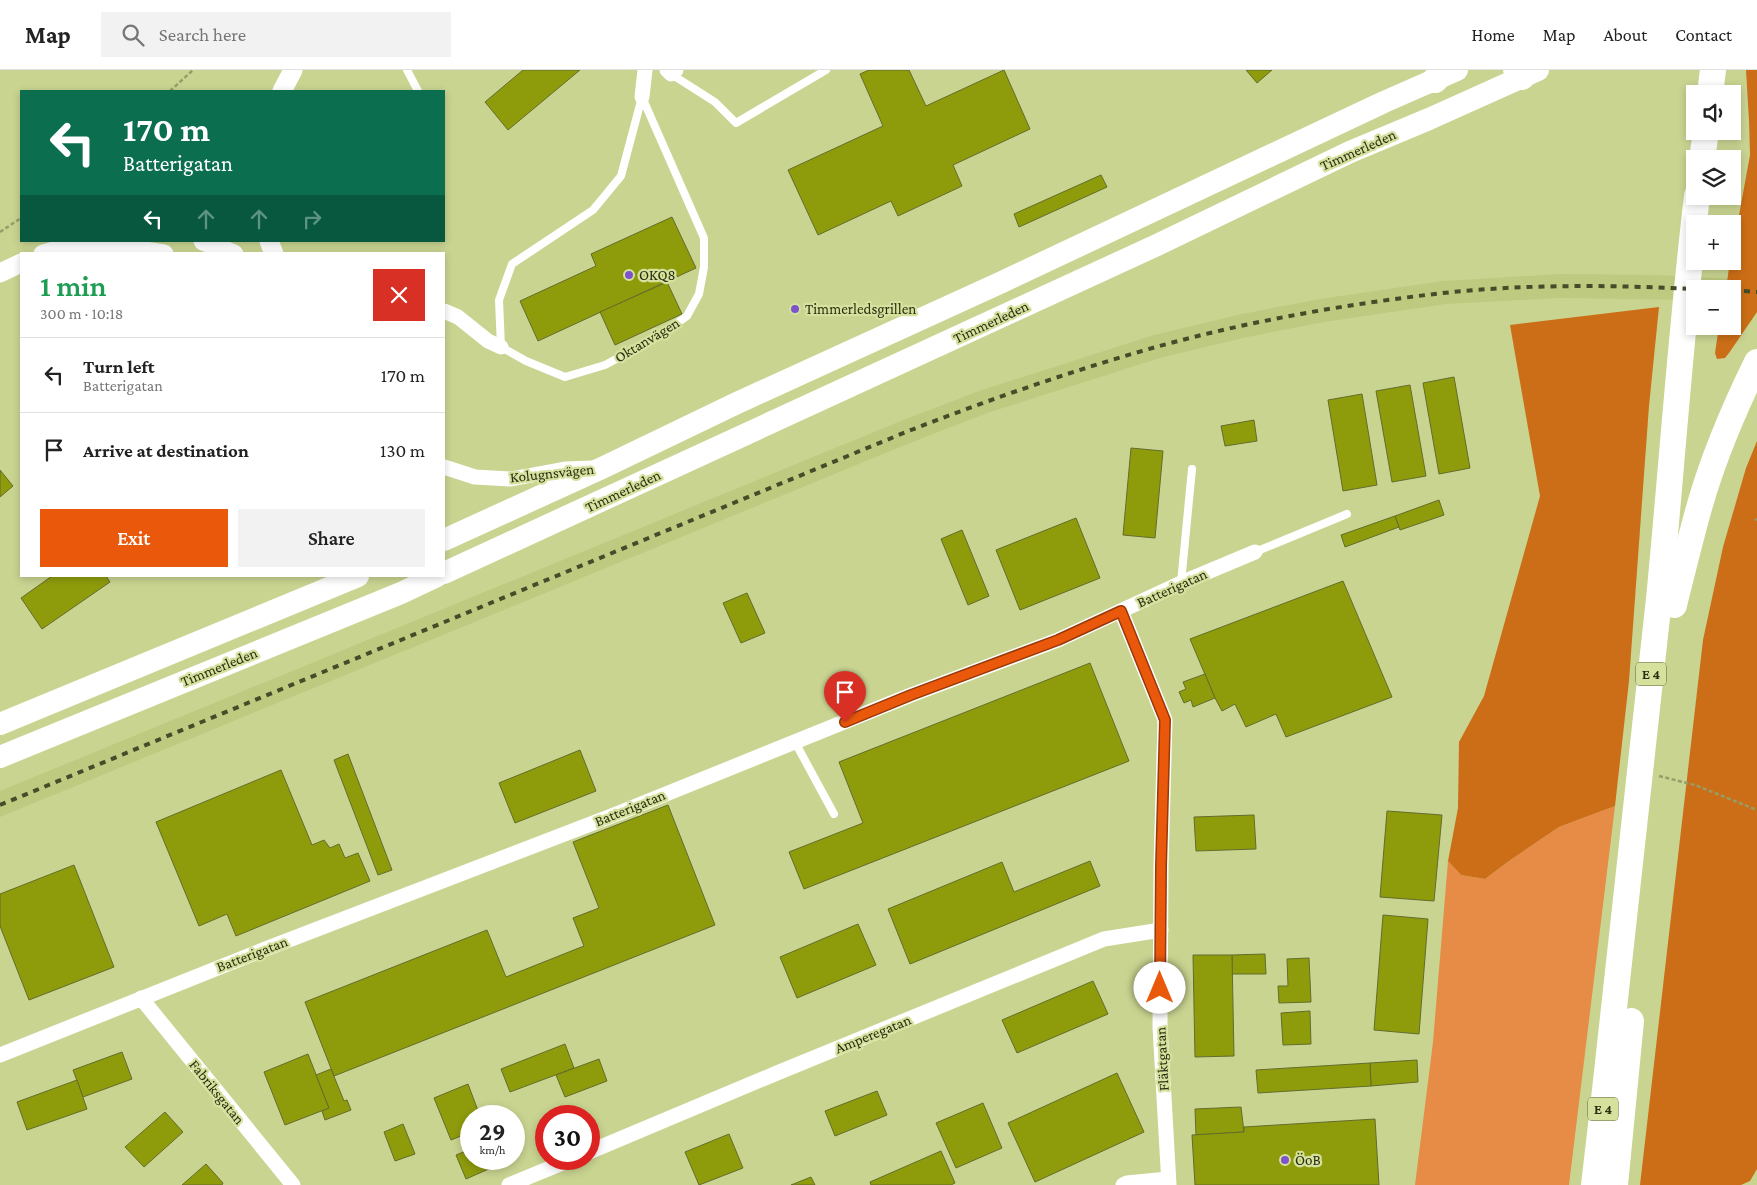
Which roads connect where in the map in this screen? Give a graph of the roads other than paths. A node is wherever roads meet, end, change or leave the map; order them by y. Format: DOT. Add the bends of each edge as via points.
graph roads {
  1 [pos="293,70"];
  2 [pos="407,70"];
  3 [pos="645,70"];
  4 [pos="826,70"];
  5 [pos="1713,70"];
  6 [pos="1728,70"];
  7 [pos="671,71"];
  8 [pos="1524,72"];
  9 [pos="1445,73"];
  10 [pos="1711,85"];
  11 [pos="1727,85"];
  12 [pos="283,90"];
  13 [pos="417,90"];
  14 [pos="642,97"];
  15 [pos="82,242"];
  16 [pos="65,248"];
  17 [pos="50,252"];
  18 [pos="151,252"];
  19 [pos="20,263"];
  20 [pos="0,273"];
  21 [pos="445,311"];
  22 [pos="1689,335"];
  23 [pos="1690,335"];
  24 [pos="500,347"];
  25 [pos="1757,362"];
  26 [pos="445,467"];
  27 [pos="602,468"];
  28 [pos="1192,469"];
  29 [pos="1347,514"];
  30 [pos="445,540"];
  31 [pos="1256,552"];
  32 [pos="445,573"];
  33 [pos="356,577"];
  34 [pos="435,577"];
  35 [pos="1181,583"];
  36 [pos="1674,605"];
  37 [pos="1121,611"];
  38 [pos="0,724"];
  39 [pos="795,742"];
  40 [pos="0,757"];
  41 [pos="834,814"];
  42 [pos="1161,930"];
  43 [pos="141,998"];
  44 [pos="0,1054"];
  45 [pos="600,1147"];
  46 [pos="545,1170"];
  47 [pos="1169,1182"];
  48 [pos="293,1185"];
  49 [pos="509,1185"];
  50 [pos="1123,1185"];
  51 [pos="1594,1185"];
  52 [pos="1615,1185"];
  1 -- 12 [label="street"];
  2 -- 13 [label="lane"];
  3 -- 14 [label="street"];
  4 -- 7 [label="lane" via="736,123 715,102"];
  5 -- 10 [label="highway"];
  6 -- 11 [label="highway"];
  8 -- 32 [label="main road, Timmerleden" via="1429,119 1350,152 1157,245"];
  9 -- 27 [label="main road, Timmerleden"];
  14 -- 24 [label="lane" via="621,176 593,210 512,264 500,300"];
  14 -- 24 [label="lane, Oktanvägen" via="704,238 699,294 687,316 659,336 605,365 565,376"];
  15 -- 16 [label="street"];
  16 -- 17 [label="street"];
  16 -- 18 [label="street" via="120,247"];
  19 -- 20 [label="street"];
  21 -- 24 [label="street, Oktanvägen"];
  22 -- 51 [label="highway, E 4"];
  23 -- 36 [label="highway, E 4"];
  25 -- 36 [label="highway, E 4" via="1714,463"];
  26 -- 27 [label="street, Kolugnsvägen" via="475,477 511,479 565,469"];
  27 -- 30 [label="main road, Timmerleden"];
  28 -- 35 [label="lane"];
  29 -- 31 [label="lane"];
  31 -- 35 [label="street, Batterigatan"];
  33 -- 38 [label="main road, Timmerleden"];
  34 -- 40 [label="main road, Timmerleden"];
  35 -- 37 [label="street, Batterigatan"];
  36 -- 52 [label="highway, E 4"];
  37 -- 39 [label="street, Batterigatan" via="1058,640"];
  37 -- 42 [label="street, Fläktgatan" via="1165,720"];
  39 -- 41 [label="lane"];
  39 -- 43 [label="street, Batterigatan"];
  42 -- 45 [label="street, Amperegatan" via="1104,939"];
  42 -- 47 [label="street, Fläktgatan" via="1160,1026"];
  43 -- 44 [label="street, Batterigatan"];
  43 -- 48 [label="street, Fabriksgatan"];
  46 -- 49 [label="street"];
  47 -- 50 [label="street"];
}
